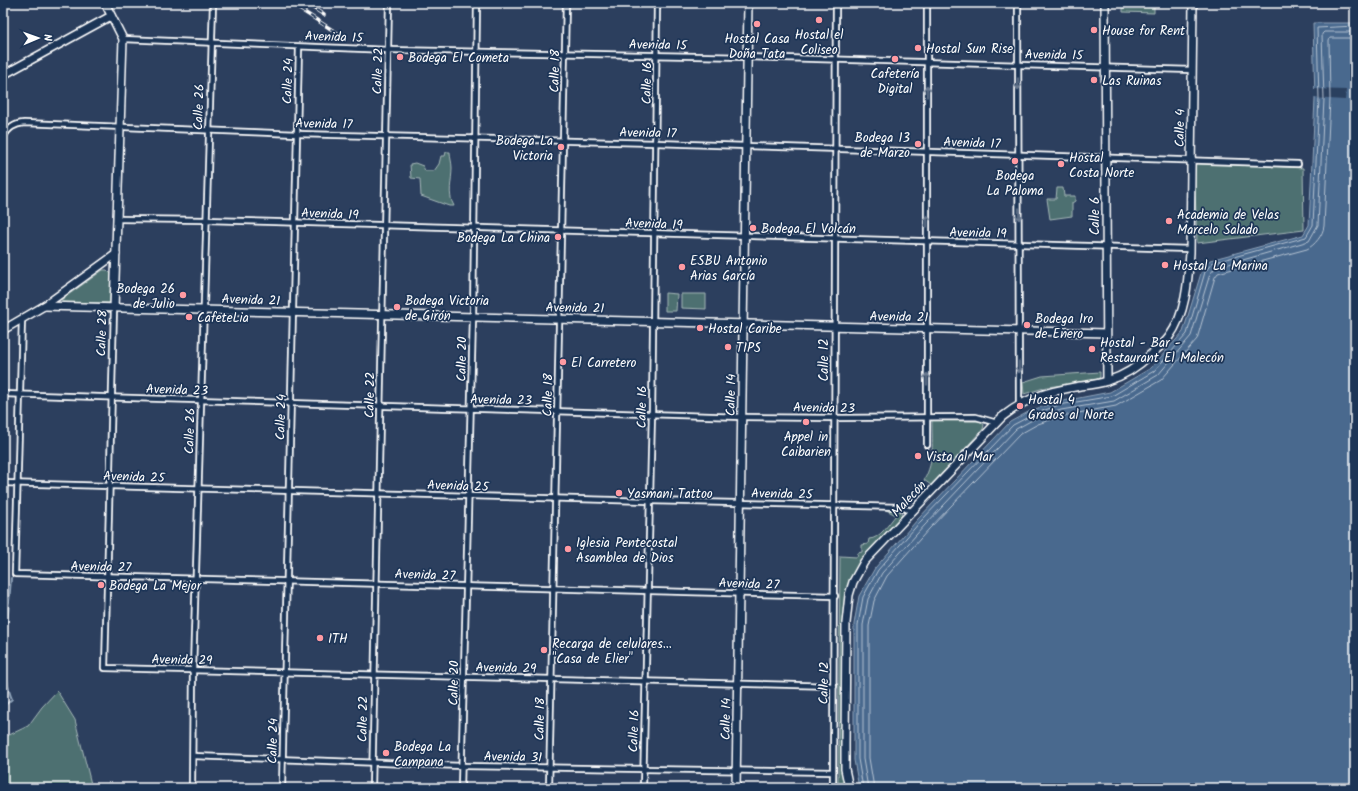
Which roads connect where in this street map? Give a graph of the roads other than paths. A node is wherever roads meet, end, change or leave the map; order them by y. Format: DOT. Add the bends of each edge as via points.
graph roads {
  1 [pos="105,3"];
  2 [pos="213,3"];
  3 [pos="389,3"];
  4 [pos="477,3"];
  5 [pos="566,3"];
  6 [pos="657,3"];
  7 [pos="748,3"];
  8 [pos="836,3"];
  9 [pos="927,3"];
  10 [pos="1018,3"];
  11 [pos="1105,3"];
  12 [pos="1192,3"];
  13 [pos="111,16"];
  14 [pos="123,39"];
  15 [pos="211,42"];
  16 [pos="299,47"];
  17 [pos="389,50"];
  18 [pos="476,52"];
  19 [pos="565,54"];
  20 [pos="657,56"];
  21 [pos="747,57"];
  22 [pos="835,61"];
  23 [pos="927,63"];
  24 [pos="1018,66"];
  25 [pos="1105,68"];
  26 [pos="1192,70"];
  27 [pos="3,75"];
  28 [pos="120,127"];
  29 [pos="208,130"];
  30 [pos="297,134"];
  31 [pos="386,136"];
  32 [pos="3,137"];
  33 [pos="474,139"];
  34 [pos="563,142"];
  35 [pos="656,143"];
  36 [pos="746,146"];
  37 [pos="834,150"];
  38 [pos="927,151"];
  39 [pos="1018,154"];
  40 [pos="1106,157"];
  41 [pos="1191,160"];
  42 [pos="1298,164"];
  43 [pos="118,219"];
  44 [pos="206,220"];
  45 [pos="296,223"];
  46 [pos="384,226"];
  47 [pos="473,228"];
  48 [pos="561,231"];
  49 [pos="654,234"];
  50 [pos="744,236"];
  51 [pos="834,238"];
  52 [pos="927,241"];
  53 [pos="1019,244"];
  54 [pos="1106,246"];
  55 [pos="1190,251"];
  56 [pos="116,254"];
  57 [pos="44,306"];
  58 [pos="114,308"];
  59 [pos="203,310"];
  60 [pos="294,312"];
  61 [pos="382,314"];
  62 [pos="473,317"];
  63 [pos="22,319"];
  64 [pos="559,319"];
  65 [pos="653,321"];
  66 [pos="743,324"];
  67 [pos="834,326"];
  68 [pos="927,328"];
  69 [pos="3,330"];
  70 [pos="1019,330"];
  71 [pos="1106,333"];
  72 [pos="1107,381"];
  73 [pos="3,394"];
  74 [pos="20,394"];
  75 [pos="111,398"];
  76 [pos="201,400"];
  77 [pos="292,403"];
  78 [pos="1019,404"];
  79 [pos="380,406"];
  80 [pos="471,410"];
  81 [pos="557,412"];
  82 [pos="652,414"];
  83 [pos="742,417"];
  84 [pos="834,418"];
  85 [pos="927,418"];
  86 [pos="997,423"];
  87 [pos="926,445"];
  88 [pos="3,483"];
  89 [pos="17,484"];
  90 [pos="108,486"];
  91 [pos="199,488"];
  92 [pos="289,491"];
  93 [pos="378,493"];
  94 [pos="468,496"];
  95 [pos="555,498"];
  96 [pos="649,501"];
  97 [pos="740,503"];
  98 [pos="834,506"];
  99 [pos="911,511"];
  100 [pos="107,577"];
  101 [pos="197,579"];
  102 [pos="286,581"];
  103 [pos="376,584"];
  104 [pos="466,586"];
  105 [pos="553,588"];
  106 [pos="647,591"];
  107 [pos="739,593"];
  108 [pos="835,596"];
  109 [pos="105,668"];
  110 [pos="193,670"];
  111 [pos="284,672"];
  112 [pos="374,675"];
  113 [pos="464,677"];
  114 [pos="551,679"];
  115 [pos="646,682"];
  116 [pos="738,684"];
  117 [pos="834,686"];
  118 [pos="193,756"];
  119 [pos="282,759"];
  120 [pos="372,763"];
  121 [pos="462,766"];
  122 [pos="549,767"];
  123 [pos="643,770"];
  124 [pos="737,772"];
  125 [pos="833,772"];
  126 [pos="192,788"];
  127 [pos="282,788"];
  128 [pos="372,788"];
  129 [pos="461,788"];
  130 [pos="549,788"];
  131 [pos="643,788"];
  132 [pos="736,788"];
  133 [pos="833,788"];
  134 [pos="849,788"];
  1 -- 13 [label="main road, Calle 28"];
  2 -- 15 [label="street, Calle 26"];
  3 -- 17 [label="street, Calle 22"];
  4 -- 18 [label="street, Calle 20"];
  5 -- 19 [label="street, Calle 18"];
  6 -- 20 [label="street, Calle 16"];
  7 -- 21 [label="main road, Calle 14"];
  8 -- 22 [label="street, Calle 12"];
  9 -- 23 [label="street"];
  10 -- 24 [label="street"];
  11 -- 25 [label="main road, Calle 6"];
  12 -- 26 [label="main road, Calle 4"];
  13 -- 14 [label="main road, Calle 28"];
  13 -- 27 [label="main road"];
  14 -- 15 [label="street, Avenida 15"];
  14 -- 28 [label="main road, Calle 28"];
  15 -- 16 [label="street, Avenida 15"];
  15 -- 29 [label="street, Calle 26"];
  16 -- 17 [label="street, Avenida 15"];
  16 -- 30 [label="street, Calle 24"];
  17 -- 18 [label="street, Avenida 15"];
  17 -- 31 [label="street, Calle 22"];
  18 -- 19 [label="street, Avenida 15"];
  18 -- 33 [label="street, Calle 20"];
  19 -- 20 [label="street, Avenida 15"];
  19 -- 34 [label="street, Calle 18"];
  20 -- 21 [label="street, Avenida 15"];
  20 -- 35 [label="street, Calle 16"];
  21 -- 22 [label="street, Avenida 15"];
  21 -- 36 [label="main road, Calle 14"];
  22 -- 23 [label="street, Avenida 15"];
  22 -- 37 [label="street, Calle 12"];
  23 -- 24 [label="street, Avenida 15"];
  38 -- 23 [label="street, one-way"];
  24 -- 25 [label="street, Avenida 15"];
  24 -- 39 [label="street, one-way"];
  25 -- 26 [label="street, Avenida 15"];
  25 -- 40 [label="main road, Calle 6"];
  26 -- 41 [label="main road, Calle 4"];
  28 -- 29 [label="street, Avenida 17"];
  28 -- 32 [label="street, Avenida 17" via="24,123 16,124"];
  28 -- 43 [label="main road, Calle 28"];
  29 -- 30 [label="street, Avenida 17"];
  29 -- 44 [label="street, Calle 26"];
  30 -- 31 [label="street, Avenida 17"];
  30 -- 45 [label="street, Calle 24"];
  31 -- 33 [label="street, Avenida 17"];
  31 -- 46 [label="street, Calle 22"];
  33 -- 34 [label="street, Avenida 17"];
  33 -- 47 [label="street, Calle 20"];
  34 -- 35 [label="street, Avenida 17"];
  34 -- 48 [label="street, Calle 18"];
  35 -- 36 [label="street, Avenida 17"];
  35 -- 49 [label="street, Calle 16"];
  36 -- 37 [label="street, Avenida 17"];
  36 -- 50 [label="main road, Calle 14"];
  37 -- 38 [label="street, Avenida 17"];
  37 -- 51 [label="street, Calle 12"];
  38 -- 39 [label="street, Avenida 17"];
  52 -- 38 [label="street, one-way"];
  39 -- 40 [label="street, Avenida 17"];
  39 -- 53 [label="street, one-way"];
  40 -- 41 [label="street, Avenida 17"];
  40 -- 54 [label="main road, Calle 6"];
  41 -- 42 [label="street, Avenida 17"];
  41 -- 55 [label="main road, Calle 4"];
  43 -- 44 [label="street, Avenida 19"];
  43 -- 56 [label="main road, Calle 28"];
  44 -- 45 [label="street, Avenida 19"];
  44 -- 59 [label="street, Calle 26"];
  45 -- 46 [label="street, Avenida 19"];
  45 -- 60 [label="street, Calle 24"];
  46 -- 47 [label="street, Avenida 19"];
  46 -- 61 [label="street, Calle 22"];
  47 -- 48 [label="street, Avenida 19"];
  47 -- 62 [label="street, Calle 20"];
  48 -- 49 [label="street, Avenida 19"];
  48 -- 64 [label="street, Calle 18"];
  49 -- 50 [label="street, Avenida 19"];
  49 -- 65 [label="street, Calle 16"];
  50 -- 51 [label="street, Avenida 19"];
  50 -- 66 [label="main road, Calle 14"];
  51 -- 52 [label="street, Avenida 19"];
  51 -- 67 [label="street, Calle 12"];
  52 -- 53 [label="street, Avenida 19"];
  52 -- 68 [label="street"];
  53 -- 54 [label="street, Avenida 19"];
  53 -- 70 [label="street"];
  54 -- 55 [label="street, Avenida 19"];
  54 -- 71 [label="main road, Calle 6"];
  55 -- 72 [label="main road, Malecón" via="1188,286 1177,322 1168,338 1130,371"];
  56 -- 57 [label="main road"];
  56 -- 58 [label="main road, Calle 28"];
  57 -- 58 [label="main road, Avenida 21"];
  57 -- 63 [label="main road"];
  58 -- 59 [label="main road, Avenida 21"];
  58 -- 75 [label="street, Calle 28"];
  59 -- 60 [label="main road, Avenida 21"];
  59 -- 76 [label="street, Calle 26"];
  60 -- 61 [label="main road, Avenida 21"];
  60 -- 77 [label="street, Calle 24"];
  61 -- 62 [label="main road, Avenida 21"];
  61 -- 79 [label="street, Calle 22"];
  62 -- 64 [label="main road, Avenida 21"];
  62 -- 80 [label="street, Calle 20"];
  63 -- 69 [label="main road"];
  63 -- 74 [label="street"];
  64 -- 65 [label="main road, Avenida 21"];
  64 -- 81 [label="street, Calle 18"];
  65 -- 66 [label="main road, Avenida 21"];
  65 -- 82 [label="street, Calle 16"];
  66 -- 67 [label="main road, Avenida 21"];
  66 -- 83 [label="main road, Calle 14"];
  67 -- 68 [label="main road, Avenida 21"];
  67 -- 84 [label="street, Calle 12"];
  68 -- 70 [label="main road, Avenida 21"];
  85 -- 68 [label="street, one-way"];
  70 -- 71 [label="main road, Avenida 21"];
  70 -- 78 [label="street, one-way"];
  71 -- 72 [label="main road, Calle 6"];
  72 -- 78 [label="main road, Malecón" via="1059,390"];
  73 -- 74 [label="street, Avenida 23"];
  74 -- 75 [label="street, Avenida 23"];
  74 -- 89 [label="street"];
  75 -- 76 [label="street, Avenida 23"];
  75 -- 90 [label="street, Calle 28"];
  76 -- 77 [label="street, Avenida 23"];
  76 -- 91 [label="street, Calle 26"];
  77 -- 79 [label="street, Avenida 23"];
  77 -- 92 [label="street, Calle 24"];
  78 -- 86 [label="main road, Malecón"];
  79 -- 80 [label="street, Avenida 23"];
  79 -- 93 [label="street, Calle 22"];
  80 -- 81 [label="street, Avenida 23"];
  80 -- 94 [label="street, Calle 20"];
  81 -- 82 [label="street, Avenida 23"];
  81 -- 95 [label="street, Calle 18"];
  82 -- 83 [label="street, Avenida 23"];
  82 -- 96 [label="street, Calle 16"];
  83 -- 84 [label="street, Avenida 23"];
  83 -- 97 [label="main road, Calle 14"];
  84 -- 85 [label="street, Avenida 23"];
  84 -- 98 [label="street, Calle 12"];
  85 -- 86 [label="street, Avenida 23" via="976,417"];
  85 -- 87 [label="street"];
  86 -- 99 [label="main road, Malecón"];
  88 -- 89 [label="street, Avenida 25"];
  89 -- 90 [label="street, Avenida 25"];
  89 -- 100 [label="street, Avenida 27" via="15,574"];
  90 -- 91 [label="street, Avenida 25"];
  90 -- 100 [label="street, Calle 28"];
  91 -- 92 [label="street, Avenida 25"];
  91 -- 101 [label="street, Calle 26"];
  92 -- 93 [label="street, Avenida 25"];
  92 -- 102 [label="street, Calle 24"];
  93 -- 94 [label="street, Avenida 25"];
  93 -- 103 [label="street, Calle 22"];
  94 -- 95 [label="street, Avenida 25"];
  94 -- 104 [label="street, Calle 20"];
  95 -- 96 [label="street, Avenida 25"];
  95 -- 105 [label="street, Calle 18"];
  96 -- 97 [label="street, Avenida 25"];
  96 -- 106 [label="street, Calle 16"];
  97 -- 98 [label="street, Avenida 25"];
  97 -- 107 [label="main road, Calle 14"];
  98 -- 99 [label="street, Avenida 25" via="901,506"];
  98 -- 108 [label="street, Calle 12"];
  99 -- 134 [label="main road, Malecón" via="864,562 849,595 846,623 845,744 845,769"];
  100 -- 101 [label="street, Avenida 27"];
  100 -- 109 [label="street, Calle 28"];
  101 -- 102 [label="street, Avenida 27"];
  101 -- 110 [label="street, Calle 26"];
  102 -- 103 [label="street, Avenida 27"];
  102 -- 111 [label="street, Calle 24"];
  103 -- 104 [label="street, Avenida 27"];
  103 -- 112 [label="street, Calle 22"];
  104 -- 105 [label="street, Avenida 27"];
  104 -- 113 [label="street, Calle 20"];
  105 -- 106 [label="street, Avenida 27"];
  105 -- 114 [label="street, Calle 18"];
  106 -- 107 [label="street, Avenida 27"];
  106 -- 115 [label="street, Calle 16"];
  107 -- 108 [label="street, Avenida 27"];
  107 -- 116 [label="main road, Calle 14"];
  108 -- 117 [label="street, Calle 12"];
  109 -- 110 [label="street, Avenida 29"];
  110 -- 111 [label="street, Avenida 29"];
  110 -- 118 [label="street, Calle 26"];
  111 -- 112 [label="street, Avenida 29"];
  111 -- 119 [label="street, Calle 24"];
  112 -- 113 [label="street, Avenida 29"];
  112 -- 120 [label="street, Calle 22"];
  113 -- 114 [label="street, Avenida 29"];
  113 -- 121 [label="street, Calle 20"];
  114 -- 115 [label="street, Avenida 29"];
  114 -- 122 [label="street, Calle 18"];
  115 -- 116 [label="street, Avenida 29"];
  115 -- 123 [label="street, Calle 16"];
  116 -- 117 [label="street, Avenida 29"];
  116 -- 124 [label="main road, Calle 14"];
  117 -- 125 [label="street, Calle 12"];
  118 -- 119 [label="street, Avenida 31"];
  118 -- 126 [label="street, Calle 26"];
  119 -- 120 [label="street, Avenida 31"];
  119 -- 127 [label="street, Calle 24"];
  120 -- 121 [label="street, Avenida 31"];
  120 -- 128 [label="street, Calle 22"];
  121 -- 122 [label="street, Avenida 31"];
  121 -- 129 [label="street, Calle 20"];
  122 -- 123 [label="street, Avenida 31"];
  122 -- 130 [label="street, Calle 18"];
  123 -- 124 [label="street, Avenida 31"];
  123 -- 131 [label="street, Calle 16"];
  124 -- 125 [label="street, Avenida 31"];
  124 -- 132 [label="main road, Calle 14"];
  125 -- 133 [label="street, Calle 12"];
}
